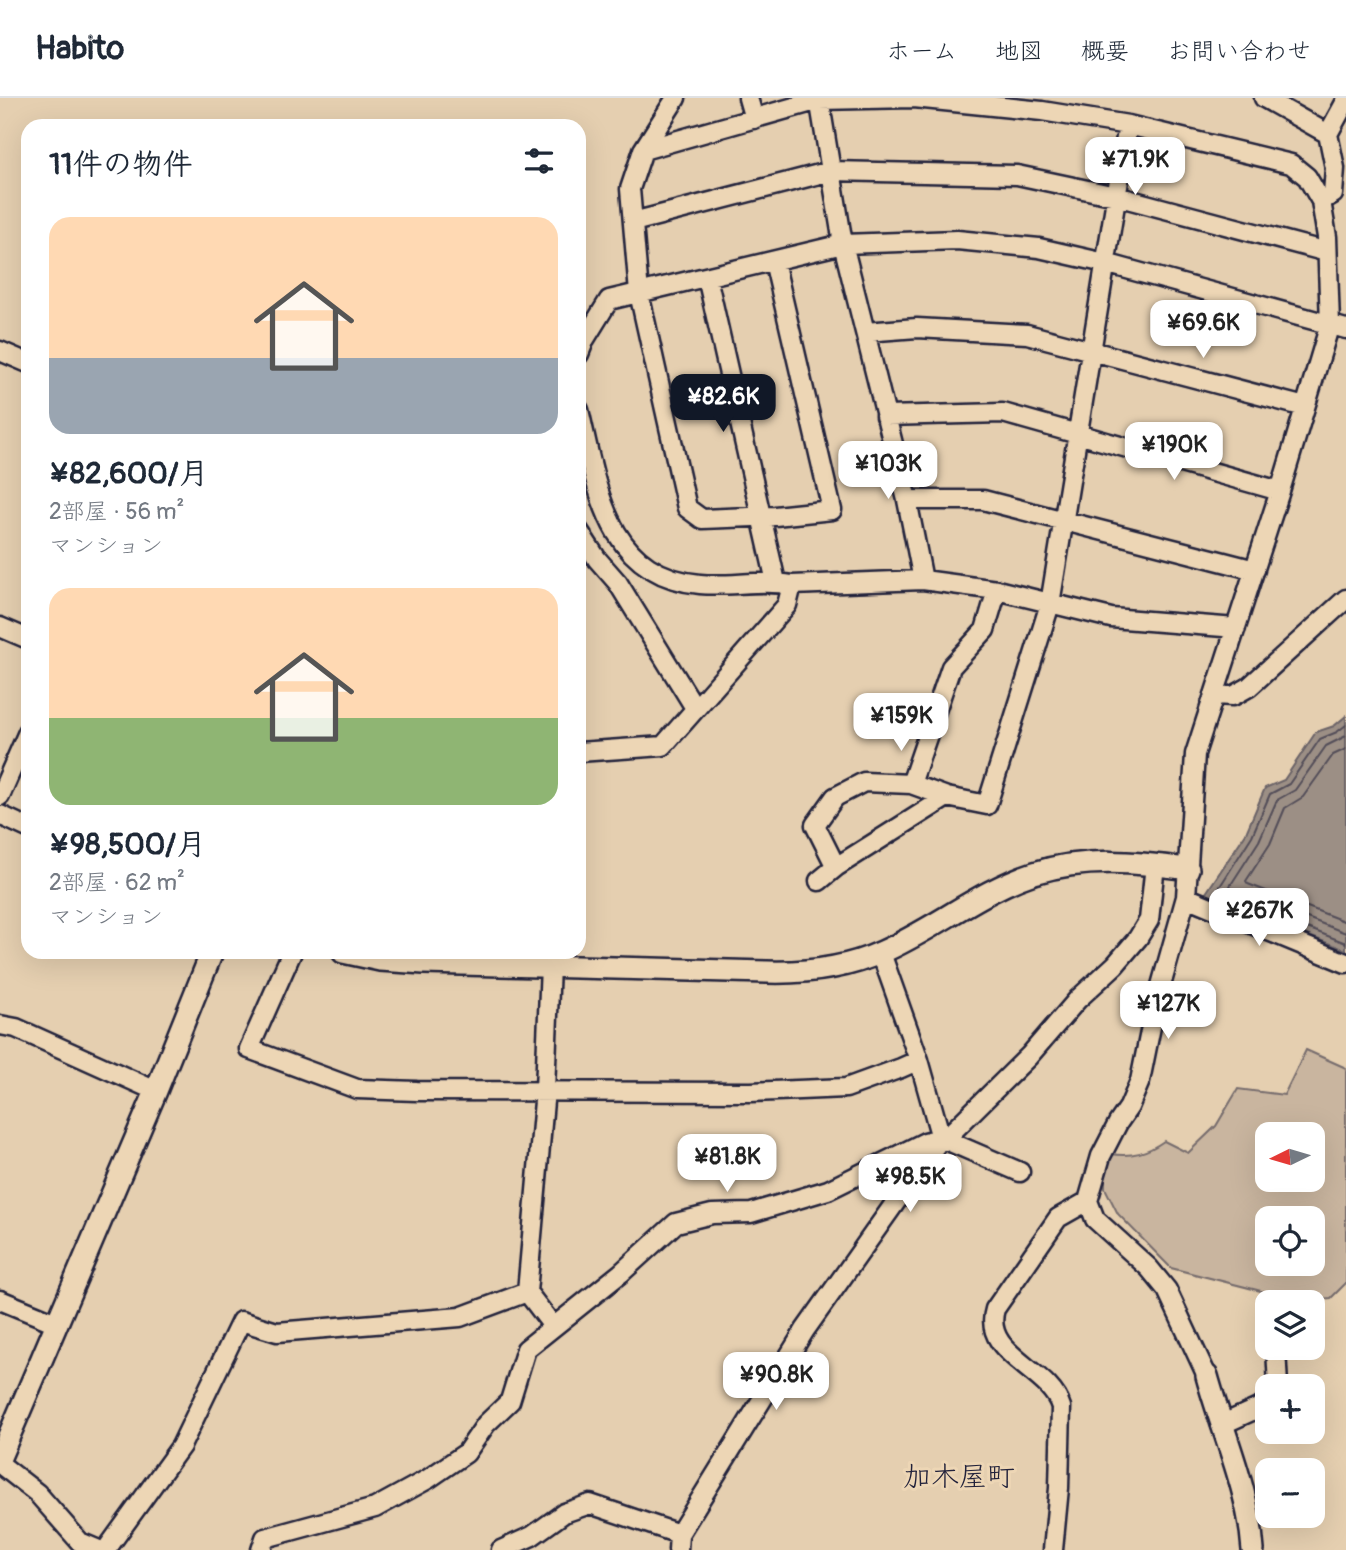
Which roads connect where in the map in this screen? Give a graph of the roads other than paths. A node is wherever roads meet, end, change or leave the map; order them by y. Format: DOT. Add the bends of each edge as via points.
graph roads {
  1 [pos="676,98"];
  2 [pos="748,98"];
  3 [pos="1264,98"];
  4 [pos="819,99"];
  5 [pos="1346,101"];
  6 [pos="1039,105"];
  7 [pos="754,118"];
  8 [pos="1128,125"];
  9 [pos="1328,134"];
  10 [pos="643,150"];
  11 [pos="831,171"];
  12 [pos="1116,196"];
  13 [pos="1321,201"];
  14 [pos="633,222"];
  15 [pos="843,244"];
  16 [pos="1327,252"];
  17 [pos="774,261"];
  18 [pos="1105,263"];
  19 [pos="707,277"];
  20 [pos="639,293"];
  21 [pos="1338,326"];
  22 [pos="864,332"];
  23 [pos="586,339"];
  24 [pos="0,351"];
  25 [pos="1091,351"];
  26 [pos="21,360"];
  27 [pos="1305,407"];
  28 [pos="885,416"];
  29 [pos="1078,436"];
  30 [pos="586,440"];
  31 [pos="1280,491"];
  32 [pos="907,500"];
  33 [pos="761,516"];
  34 [pos="1064,519"];
  35 [pos="586,542"];
  36 [pos="1255,570"];
  37 [pos="923,580"];
  38 [pos="784,584"];
  39 [pos="997,590"];
  40 [pos="1346,599"];
  41 [pos="1050,604"];
  42 [pos="0,627"];
  43 [pos="1236,628"];
  44 [pos="21,636"];
  45 [pos="1214,695"];
  46 [pos="695,708"];
  47 [pos="21,748"];
  48 [pos="586,752"];
  49 [pos="911,784"];
  50 [pos="0,796"];
  51 [pos="947,797"];
  52 [pos="0,815"];
  53 [pos="21,825"];
  54 [pos="1155,864"];
  55 [pos="836,867"];
  56 [pos="1188,869"];
  57 [pos="819,881"];
  58 [pos="1186,897"];
  59 [pos="881,953"];
  60 [pos="209,959"];
  61 [pos="289,959"];
  62 [pos="375,959"];
  63 [pos="1346,963"];
  64 [pos="550,965"];
  65 [pos="0,1025"];
  66 [pos="919,1059"];
  67 [pos="545,1090"];
  68 [pos="156,1091"];
  69 [pos="941,1138"];
  70 [pos="1020,1172"];
  71 [pos="1088,1201"];
  72 [pos="527,1292"];
  73 [pos="0,1300"];
  74 [pos="56,1324"];
  75 [pos="553,1326"];
  76 [pos="1207,1376"];
  77 [pos="1255,1409"];
  78 [pos="1221,1425"];
  79 [pos="0,1457"];
  80 [pos="0,1464"];
  81 [pos="538,1541"];
  82 [pos="678,1542"];
  83 [pos="99,1550"];
  84 [pos="106,1550"];
  85 [pos="261,1550"];
  86 [pos="501,1550"];
  87 [pos="1053,1550"];
  88 [pos="1253,1550"];
  1 -- 10 [label="street"];
  2 -- 7 [label="street"];
  3 -- 9 [label="street"];
  4 -- 6 [label="street" via="914,98"];
  4 -- 7 [label="street"];
  4 -- 11 [label="street"];
  5 -- 9 [label="street"];
  6 -- 8 [label="street"];
  7 -- 10 [label="street"];
  8 -- 12 [label="street"];
  8 -- 13 [label="street" via="1291,164 1307,177"];
  9 -- 13 [label="street" via="1335,168 1333,194"];
  10 -- 14 [label="street" via="630,189"];
  11 -- 12 [label="street" via="1017,175"];
  11 -- 14 [label="street"];
  11 -- 15 [label="street"];
  12 -- 16 [label="street"];
  12 -- 18 [label="street"];
  13 -- 16 [label="street"];
  14 -- 20 [label="street"];
  15 -- 17 [label="street"];
  15 -- 18 [label="street" via="957,240 1039,248"];
  15 -- 22 [label="street"];
  16 -- 21 [label="street"];
  17 -- 19 [label="street"];
  17 -- 33 [label="street" via="832,510"];
  18 -- 21 [label="street"];
  18 -- 25 [label="street"];
  19 -- 20 [label="street"];
  19 -- 33 [label="street"];
  20 -- 23 [label="street" via="609,300"];
  20 -- 33 [label="street" via="687,508 702,519"];
  21 -- 27 [label="street"];
  22 -- 25 [label="street" via="917,328 1027,334"];
  22 -- 28 [label="street"];
  24 -- 26 [label="street"];
  25 -- 27 [label="street"];
  25 -- 29 [label="street"];
  27 -- 31 [label="street"];
  28 -- 29 [label="street" via="1003,413"];
  28 -- 32 [label="street"];
  29 -- 31 [label="street"];
  29 -- 34 [label="street"];
  30 -- 38 [label="street" via="609,522 645,565 682,582"];
  31 -- 36 [label="street"];
  32 -- 34 [label="street" via="984,500"];
  32 -- 37 [label="street"];
  33 -- 38 [label="street"];
  34 -- 36 [label="street"];
  34 -- 41 [label="street"];
  35 -- 46 [label="street" via="618,583"];
  36 -- 43 [label="street"];
  37 -- 38 [label="street"];
  37 -- 39 [label="street"];
  38 -- 46 [label="street" via="787,605"];
  39 -- 41 [label="street"];
  39 -- 49 [label="street" via="985,630 951,667"];
  40 -- 45 [label="street" via="1249,687 1233,696"];
  41 -- 43 [label="street" via="1111,618"];
  41 -- 51 [label="street" via="986,806"];
  42 -- 44 [label="street"];
  43 -- 45 [label="street"];
  45 -- 56 [label="street" via="1195,754"];
  46 -- 48 [label="street" via="663,746"];
  47 -- 50 [label="street"];
  49 -- 51 [label="street"];
  49 -- 55 [label="street" via="864,782 835,797 815,825"];
  51 -- 55 [label="street"];
  52 -- 53 [label="street"];
  54 -- 56 [label="street"];
  54 -- 59 [label="street" via="1087,862 1035,873 994,890"];
  54 -- 69 [label="street" via="1149,920 1138,939 996,1090"];
  55 -- 57 [label="street"];
  56 -- 58 [label="street"];
  58 -- 63 [label="street"];
  58 -- 71 [label="street" via="1140,1081 1101,1156"];
  59 -- 64 [label="street" via="835,967 788,972"];
  59 -- 66 [label="street"];
  60 -- 68 [label="street"];
  61 -- 67 [label="street" via="249,1049 356,1089"];
  62 -- 64 [label="street"];
  64 -- 67 [label="street"];
  65 -- 68 [label="street"];
  66 -- 67 [label="street" via="846,1088 655,1093"];
  66 -- 69 [label="street"];
  67 -- 72 [label="street"];
  68 -- 74 [label="street"];
  69 -- 70 [label="street"];
  69 -- 75 [label="street" via="828,1190 776,1207 676,1223"];
  69 -- 82 [label="street" via="817,1312"];
  71 -- 76 [label="street" via="1095,1219 1167,1290"];
  71 -- 87 [label="street" via="1058,1217 993,1317 999,1340 1059,1398 1059,1488"];
  72 -- 75 [label="street"];
  72 -- 84 [label="street" via="460,1317 277,1332 241,1321 181,1446"];
  73 -- 74 [label="street"];
  74 -- 79 [label="street"];
  75 -- 85 [label="street" via="526,1349 510,1401 466,1453 375,1508 265,1538"];
  76 -- 78 [label="street"];
  77 -- 78 [label="street"];
  78 -- 88 [label="street" via="1247,1506"];
  80 -- 83 [label="street" via="37,1493 80,1542"];
  81 -- 82 [label="street" via="564,1513 590,1504"];
  81 -- 86 [label="street"];
}
